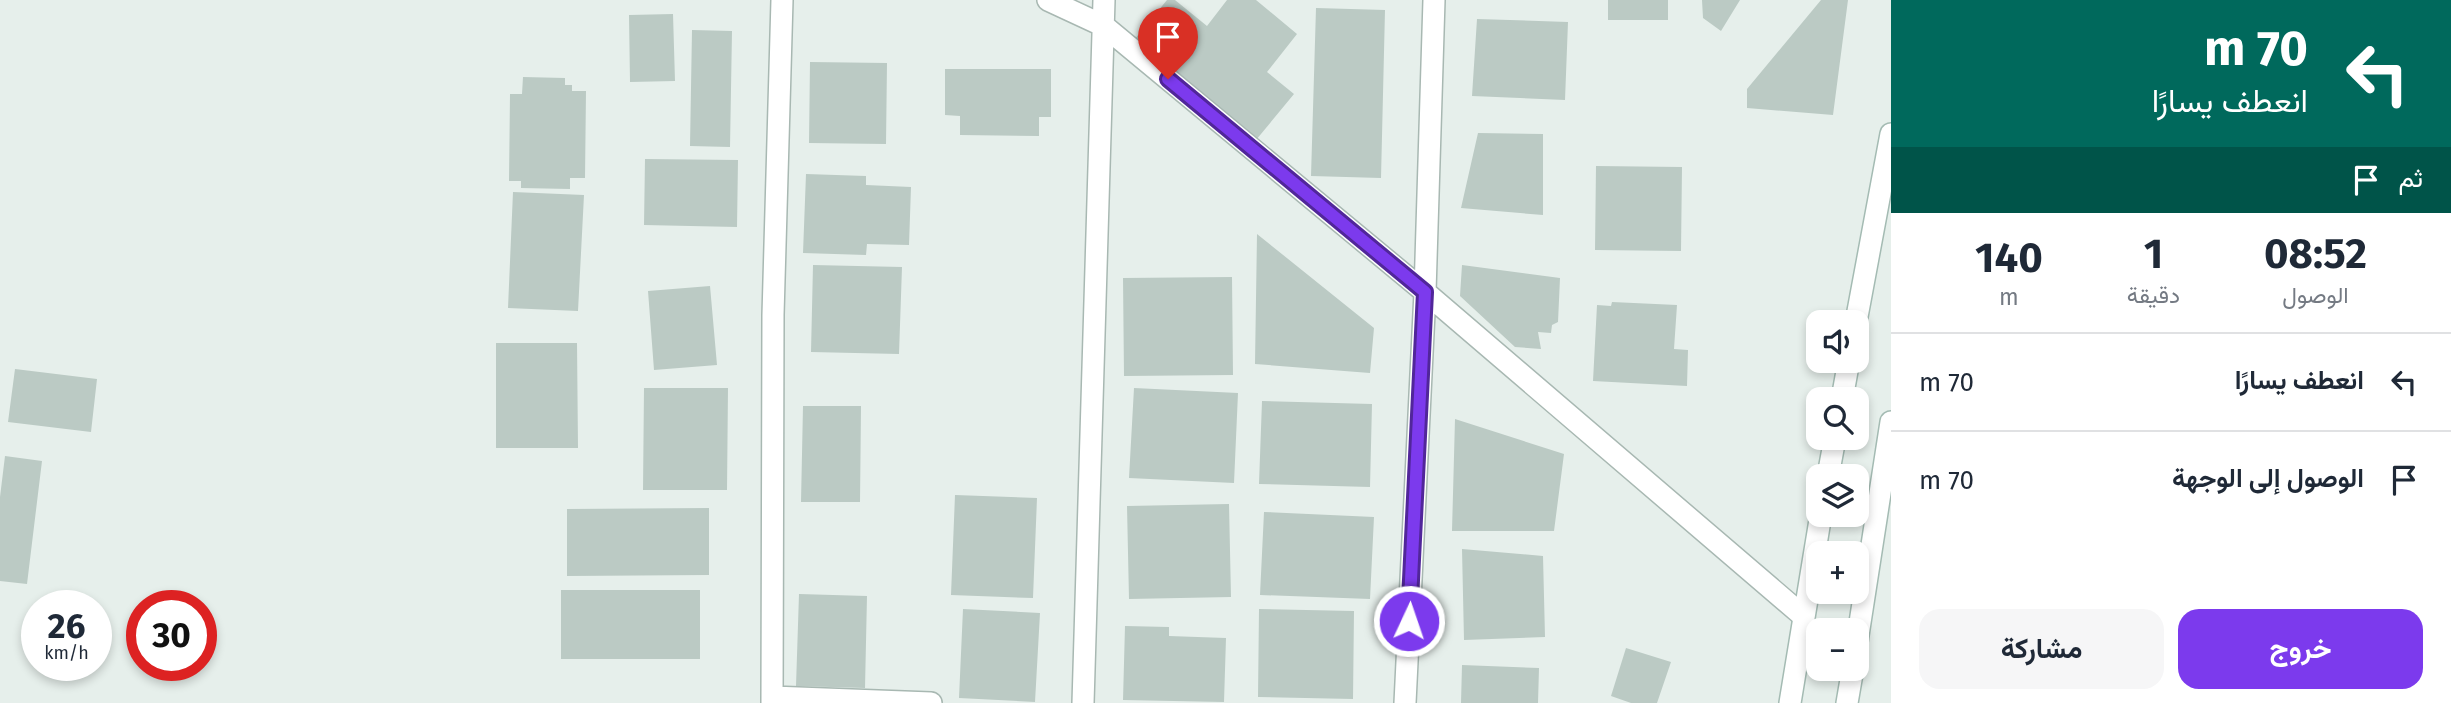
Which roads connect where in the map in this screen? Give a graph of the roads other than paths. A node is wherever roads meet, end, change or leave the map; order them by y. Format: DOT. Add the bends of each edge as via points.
graph roads {
  1 [pos="782,0"];
  2 [pos="1048,0"];
  3 [pos="1104,0"];
  4 [pos="1434,0"];
  5 [pos="1104,26"];
  6 [pos="1891,134"];
  7 [pos="1425,292"];
  8 [pos="1858,310"];
  9 [pos="1891,422"];
  10 [pos="1819,527"];
  11 [pos="1802,615"];
  12 [pos="1861,618"];
  13 [pos="1851,681"];
  14 [pos="772,700"];
  15 [pos="931,703"];
  16 [pos="1083,703"];
  17 [pos="1405,703"];
  18 [pos="1790,703"];
  19 [pos="1847,703"];
  1 -- 14 [label="street" via="773,315"];
  2 -- 5 [label="street"];
  3 -- 5 [label="street"];
  4 -- 7 [label="street"];
  5 -- 7 [label="street"];
  5 -- 16 [label="street"];
  6 -- 8 [label="street"];
  7 -- 11 [label="street"];
  7 -- 17 [label="street"];
  9 -- 12 [label="street"];
  10 -- 11 [label="street"];
  11 -- 18 [label="street"];
  13 -- 19 [label="street"];
  14 -- 15 [label="street"];
}
